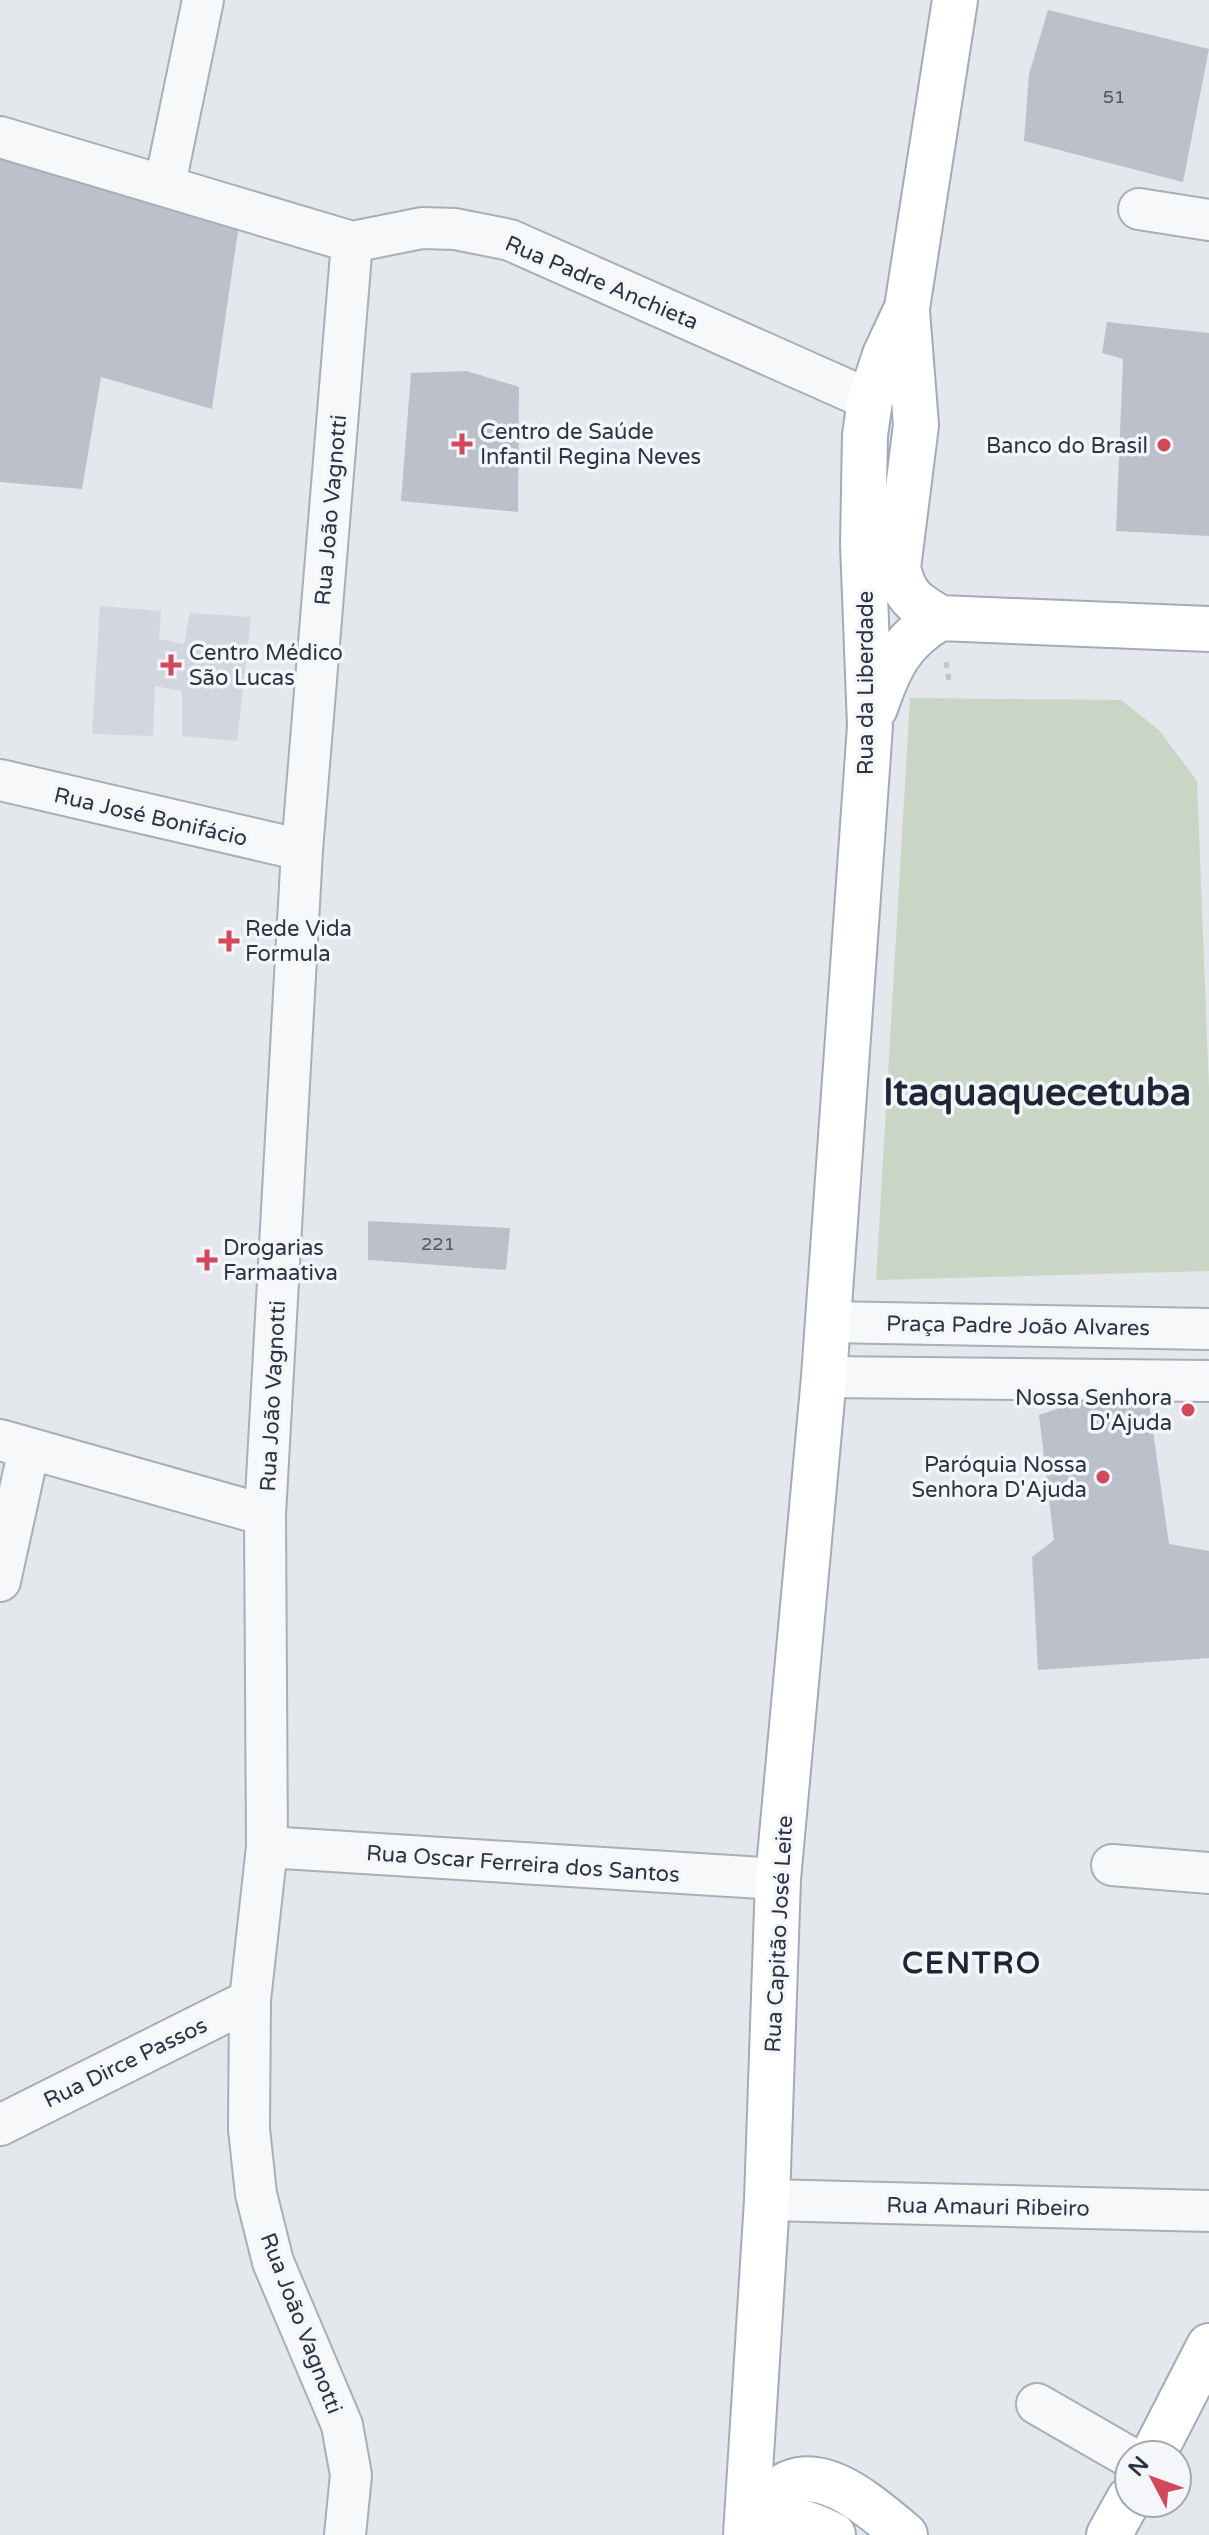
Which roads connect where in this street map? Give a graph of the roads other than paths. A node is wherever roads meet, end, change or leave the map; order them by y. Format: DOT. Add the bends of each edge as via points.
graph roads {
  1 [pos="203,0"];
  2 [pos="955,0"];
  3 [pos="0,137"];
  4 [pos="165,184"];
  5 [pos="1139,209"];
  6 [pos="1209,220"];
  7 [pos="352,242"];
  8 [pos="907,308"];
  9 [pos="870,400"];
  10 [pos="900,539"];
  11 [pos="940,618"];
  12 [pos="1209,629"];
  13 [pos="870,726"];
  14 [pos="0,780"];
  15 [pos="302,850"];
  16 [pos="827,1322"];
  17 [pos="1209,1329"];
  18 [pos="824,1377"];
  19 [pos="1209,1381"];
  20 [pos="14,1445"];
  21 [pos="265,1515"];
  22 [pos="0,1581"];
  23 [pos="267,1847"];
  24 [pos="1112,1865"];
  25 [pos="1209,1873"];
  26 [pos="778,1879"];
  27 [pos="250,2000"];
  28 [pos="0,2125"];
  29 [pos="767,2200"];
  30 [pos="1209,2211"];
  31 [pos="1209,2346"];
  32 [pos="1037,2404"];
  33 [pos="754,2419"];
  34 [pos="1161,2439"];
  35 [pos="1113,2448"];
  36 [pos="786,2484"];
  37 [pos="905,2534"];
  38 [pos="345,2535"];
  39 [pos="747,2535"];
  40 [pos="833,2535"];
  1 -- 4 [label="street"];
  2 -- 8 [label="main road, Rua da Liberdade"];
  3 -- 4 [label="street, Rua Padre Anchieta"];
  4 -- 7 [label="street, Rua Padre Anchieta"];
  5 -- 6 [label="street"];
  7 -- 9 [label="street, Rua Padre Anchieta" via="422,228 510,240"];
  7 -- 15 [label="street, Rua João Vagnotti"];
  8 -- 9 [label="main road, Rua da Liberdade"];
  8 -- 10 [label="main road" via="916,425"];
  9 -- 10 [label="main road" via="884,416 892,438 890,515"];
  9 -- 13 [label="main road, Rua da Liberdade" via="862,485"];
  10 -- 11 [label="main road" via="903,589"];
  11 -- 12 [label="main road"];
  11 -- 13 [label="main road" via="921,629 893,659"];
  13 -- 16 [label="main road, Rua da Liberdade"];
  14 -- 15 [label="street, Rua José Bonifácio"];
  15 -- 21 [label="street, Rua João Vagnotti"];
  16 -- 17 [label="street, Praça Padre João Alvares"];
  16 -- 18 [label="main road, Rua da Liberdade"];
  18 -- 19 [label="street"];
  18 -- 26 [label="main road, Rua Capitão José Leite"];
  20 -- 21 [label="street"];
  20 -- 22 [label="street"];
  21 -- 23 [label="street, Rua João Vagnotti"];
  23 -- 26 [label="street, Rua Oscar Ferreira dos Santos"];
  23 -- 27 [label="street, Rua João Vagnotti"];
  24 -- 25 [label="street"];
  26 -- 29 [label="main road, Rua Capitão José Leite"];
  27 -- 28 [label="street, Rua Dirce Passos"];
  27 -- 38 [label="street, Rua João Vagnotti" via="249,2129 256,2194 273,2262 342,2425 351,2475"];
  29 -- 30 [label="street, Rua Amauri Ribeiro"];
  29 -- 33 [label="main road, Rua Capitão José Leite"];
  31 -- 34 [label="main road"];
  32 -- 35 [label="street"];
  33 -- 36 [label="main road, Rua Capitão José Leite"];
  33 -- 39 [label="main road"];
  36 -- 37 [label="main road" via="804,2479 835,2485"];
  36 -- 39 [label="main road" via="758,2511"];
  39 -- 40 [label="main road" via="787,2519"];
}
